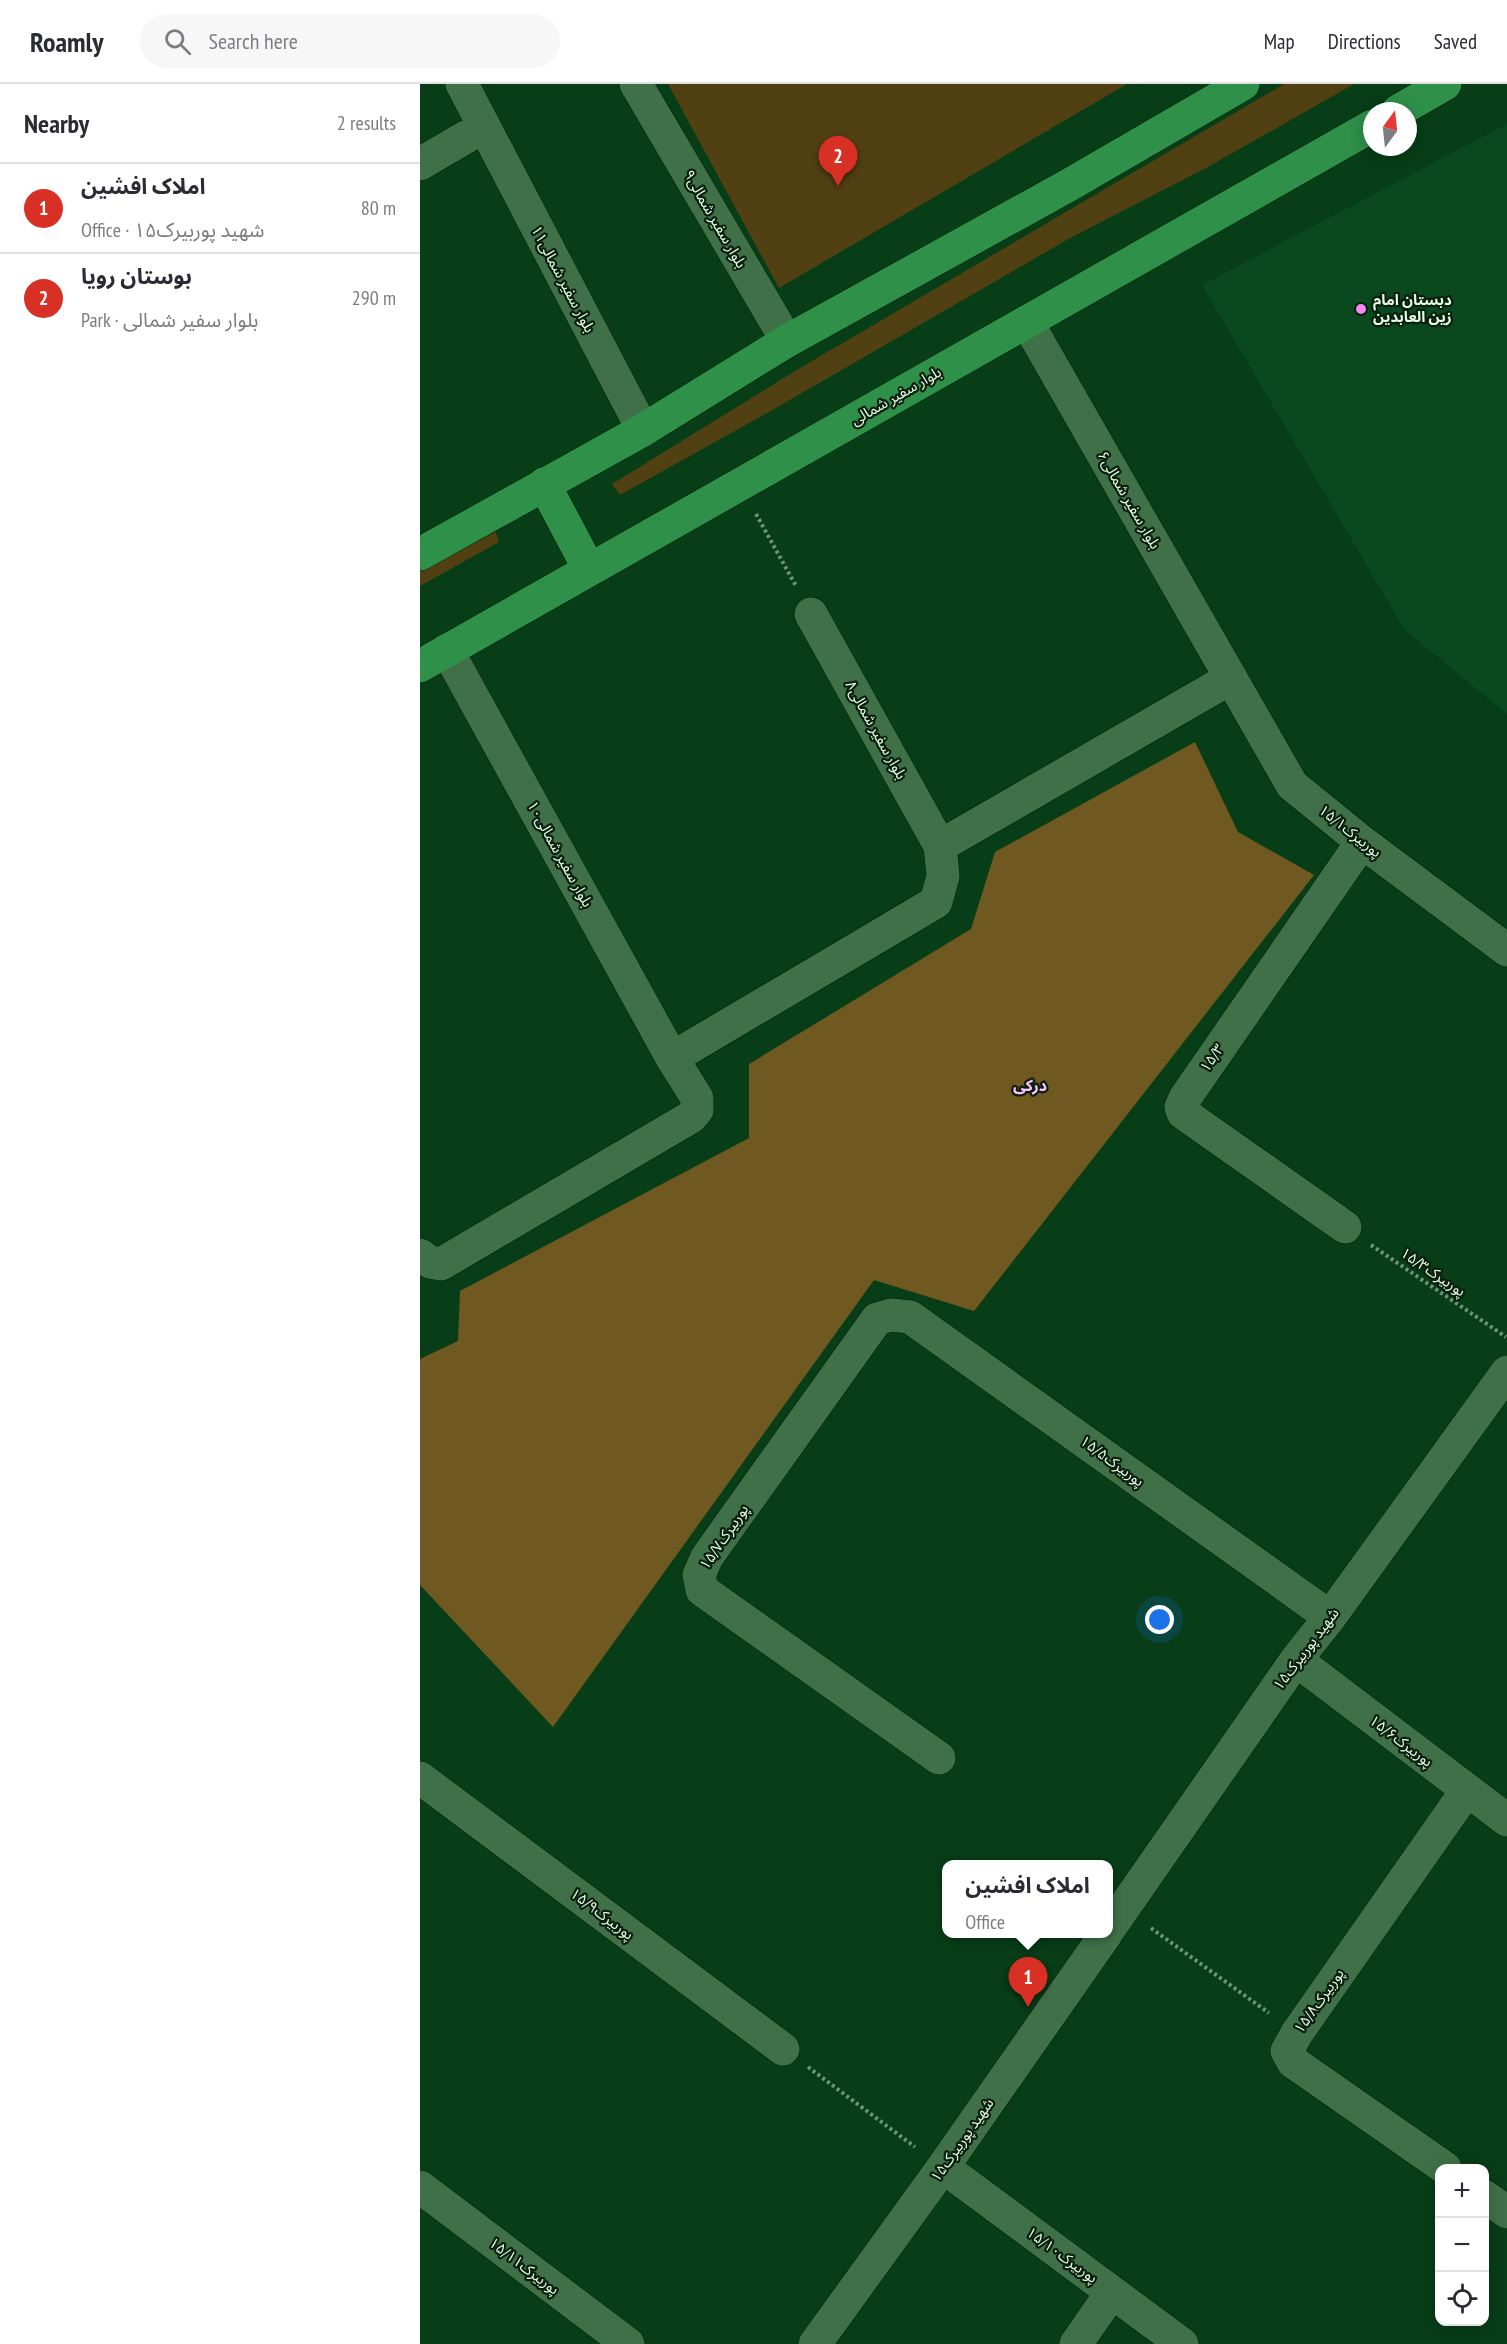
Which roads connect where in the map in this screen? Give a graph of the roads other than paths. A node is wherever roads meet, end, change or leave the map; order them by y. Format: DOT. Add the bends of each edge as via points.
graph roads {
  1 [pos="462,84"];
  2 [pos="1243,84"];
  3 [pos="1445,84"];
  4 [pos="640,90"];
  5 [pos="1414,102"];
  6 [pos="483,127"];
  7 [pos="1363,131"];
  8 [pos="420,165"];
  9 [pos="1027,322"];
  10 [pos="787,341"];
  11 [pos="643,430"];
  12 [pos="544,484"];
  13 [pos="420,554"];
  14 [pos="589,569"];
  15 [pos="811,614"];
  16 [pos="434,658"];
  17 [pos="1231,678"];
  18 [pos="1362,842"];
  19 [pos="940,846"];
  20 [pos="1507,950"];
  21 [pos="672,1058"];
  22 [pos="1346,1227"];
  23 [pos="425,1259"];
  24 [pos="891,1315"];
  25 [pos="1507,1372"];
  26 [pos="1497,1407"];
  27 [pos="1330,1617"];
  28 [pos="1296,1660"];
  29 [pos="939,1758"];
  30 [pos="420,1778"];
  31 [pos="1467,1790"];
  32 [pos="1507,1820"];
  33 [pos="1113,1924"];
  34 [pos="1103,1938"];
  35 [pos="783,2049"];
  36 [pos="1438,2164"];
  37 [pos="943,2167"];
  38 [pos="420,2187"];
  39 [pos="1489,2199"];
  40 [pos="1507,2212"];
  41 [pos="1112,2292"];
  42 [pos="628,2344"];
  43 [pos="815,2344"];
  44 [pos="1076,2344"];
  45 [pos="1182,2344"];
  1 -- 6 [label="street, بلوار سفیر شمالی۱۱"];
  2 -- 10 [label="main road"];
  3 -- 5 [label="main road"];
  4 -- 10 [label="street, بلوار سفیر شمالی۹"];
  6 -- 8 [label="street"];
  6 -- 11 [label="street, بلوار سفیر شمالی۱۱"];
  7 -- 9 [label="main road, بلوار سفیر شمالی"];
  9 -- 14 [label="main road, بلوار سفیر شمالی"];
  9 -- 17 [label="street, بلوار سفیر شمالی۶"];
  10 -- 11 [label="main road"];
  11 -- 12 [label="main road"];
  12 -- 13 [label="main road"];
  12 -- 14 [label="main road"];
  14 -- 16 [label="main road, بلوار سفیر شمالی"];
  15 -- 19 [label="street, بلوار سفیر شمالی۸"];
  16 -- 21 [label="street, بلوار سفیر شمالی۱۰"];
  17 -- 18 [label="street, پوربیرک۱۵/۱" via="1292,785"];
  17 -- 19 [label="street"];
  18 -- 20 [label="street, پوربیرک۱۵/۱"];
  18 -- 22 [label="street, ۱۵/۳" via="1181,1107 1183,1113"];
  19 -- 21 [label="street" via="943,876 936,902"];
  21 -- 23 [label="street, بلوار سفیر شمالی۱۰" via="697,1098 697,1110 691,1117 441,1264"];
  24 -- 27 [label="street, پوربیرک۱۵/۵" via="910,1317"];
  24 -- 29 [label="street, پوربیرک۱۵/۷" via="877,1319 707,1557 699,1575 702,1590"];
  25 -- 26 [label="street, شهید پوربیرک۱۵"];
  26 -- 27 [label="street, شهید پوربیرک۱۵"];
  27 -- 28 [label="street, شهید پوربیرک۱۵"];
  28 -- 31 [label="street, پوربیرک۱۵/۶"];
  28 -- 33 [label="street, شهید پوربیرک۱۵"];
  30 -- 35 [label="street, پوربیرک۱۵/۹"];
  31 -- 32 [label="street, پوربیرک۱۵/۶"];
  31 -- 36 [label="street, پوربیرک۱۵/۸" via="1287,2051 1293,2062"];
  34 -- 37 [label="street, شهید پوربیرک۱۵"];
  37 -- 41 [label="street, پوربیرک۱۵/۱۰"];
  37 -- 43 [label="street, شهید پوربیرک۱۵"];
  38 -- 42 [label="street, پوربیرک۱۵/۱۱"];
  39 -- 40 [label="street"];
  41 -- 44 [label="street"];
  41 -- 45 [label="street, پوربیرک۱۵/۱۰"];
}
